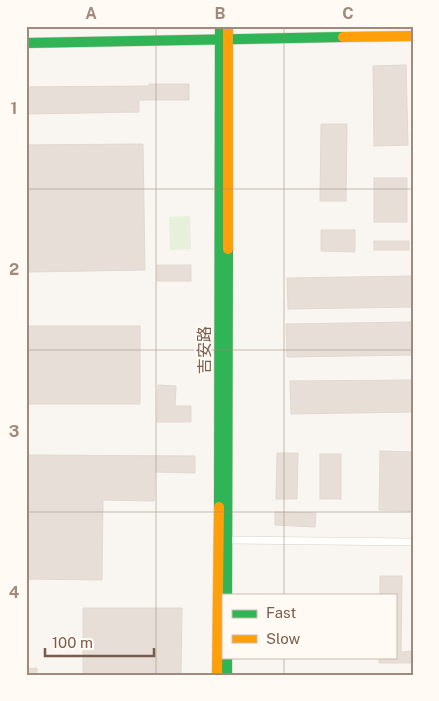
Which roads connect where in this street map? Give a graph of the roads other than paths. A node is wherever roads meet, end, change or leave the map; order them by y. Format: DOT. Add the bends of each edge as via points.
graph roads {
  1 [pos="220,26"];
  2 [pos="228,26"];
  3 [pos="413,36"];
  4 [pos="224,39"];
  5 [pos="26,43"];
  6 [pos="227,540"];
  7 [pos="413,542"];
  8 [pos="227,594"];
  9 [pos="227,658"];
  10 [pos="217,675"];
  11 [pos="227,675"];
  1 -- 4 [label="street, 吉安路"];
  2 -- 4 [label="street, 吉安路"];
  3 -- 4 [label="street"];
  4 -- 5 [label="street"];
  4 -- 6 [label="street, 吉安路"];
  4 -- 10 [label="street, 吉安路"];
  6 -- 7 [label="street"];
  6 -- 8 [label="street, 吉安路"];
  9 -- 11 [label="street"];
}
